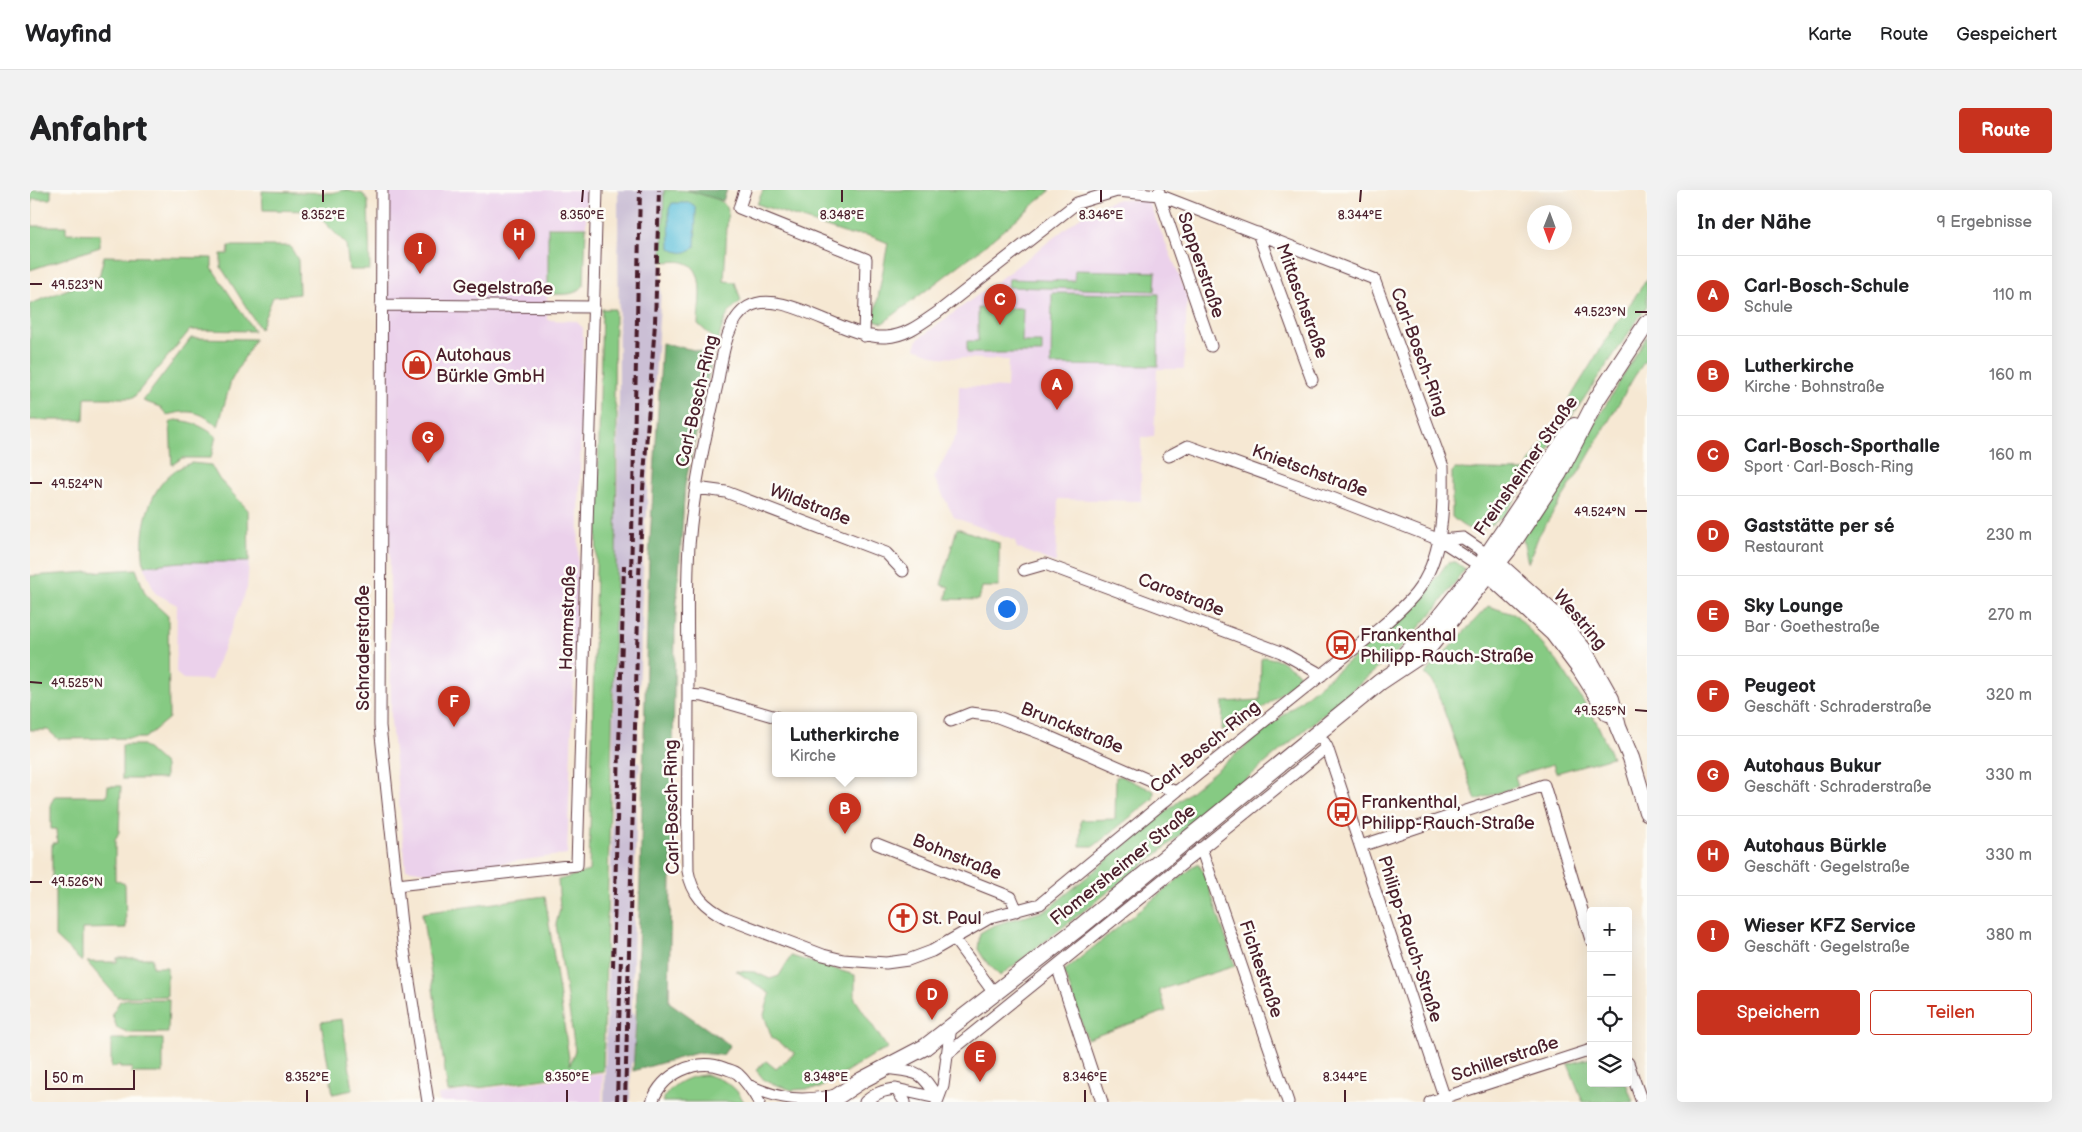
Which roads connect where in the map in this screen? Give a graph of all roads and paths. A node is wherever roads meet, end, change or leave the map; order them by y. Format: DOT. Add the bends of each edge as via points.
graph roads {
  1 [pos="382,190"];
  2 [pos="597,190"];
  3 [pos="745,190"];
  4 [pos="1159,193"];
  5 [pos="1258,233"];
  6 [pos="381,305"];
  7 [pos="594,307"];
  8 [pos="1647,323"];
  9 [pos="864,336"];
  10 [pos="1210,346"];
  11 [pos="1312,380"];
  12 [pos="1169,456"];
  13 [pos="696,488"];
  14 [pos="1440,540"];
  15 [pos="1488,565"];
  16 [pos="1024,570"];
  17 [pos="903,571"];
  18 [pos="1322,675"];
  19 [pos="688,695"];
  20 [pos="772,716"];
  21 [pos="951,721"];
  22 [pos="1316,733"];
  23 [pos="1327,747"];
  24 [pos="1176,792"];
  25 [pos="1647,812"];
  26 [pos="877,844"];
  27 [pos="1361,846"];
  28 [pos="1201,848"];
  29 [pos="397,885"];
  30 [pos="1017,911"];
  31 [pos="1587,927"];
  32 [pos="956,940"];
  33 [pos="1057,966"];
  34 [pos="994,993"];
  35 [pos="951,1026"];
  36 [pos="1587,1051"];
  37 [pos="946,1056"];
  38 [pos="883,1068"];
  39 [pos="1632,1074"];
  40 [pos="750,1086"];
  41 [pos="896,1089"];
  42 [pos="834,1098"];
  43 [pos="937,1100"];
  44 [pos="1445,1100"];
  45 [pos="428,1102"];
  46 [pos="652,1102"];
  47 [pos="759,1102"];
  48 [pos="865,1102"];
  49 [pos="905,1102"];
  50 [pos="1102,1102"];
  51 [pos="1288,1102"];
  52 [pos="1430,1102"];
  53 [pos="1642,1102"];
  1 -- 6 [label="street, Schraderstraße"];
  2 -- 7 [label="street, Hammstraße"];
  3 -- 9 [label="street" via="739,208 866,258"];
  4 -- 5 [label="street, Carl-Bosch-Ring"];
  4 -- 9 [label="street, Carl-Bosch-Ring" via="1117,191 1077,203 916,328 885,338"];
  4 -- 10 [label="street, Sapperstraße"];
  5 -- 11 [label="street, Mittaschstraße"];
  5 -- 14 [label="street, Carl-Bosch-Ring" via="1374,279 1442,467 1444,495"];
  6 -- 7 [label="street, Gegelstraße"];
  6 -- 29 [label="street, Schraderstraße" via="380,726"];
  7 -- 29 [label="street, Hammstraße" via="577,865"];
  8 -- 15 [label="main road, Freinsheimer Straße" via="1597,399 1559,473"];
  9 -- 13 [label="street, Carl-Bosch-Ring" via="777,303 758,302 742,312 725,348"];
  12 -- 14 [label="street, Knietschstraße" via="1188,446"];
  13 -- 17 [label="street, Wildstraße" via="726,492 870,546 886,553"];
  13 -- 19 [label="street, Carl-Bosch-Ring" via="689,557"];
  14 -- 15 [label="street"];
  14 -- 18 [label="street, Carl-Bosch-Ring" via="1417,592"];
  15 -- 22 [label="main road, Flomersheimer Straße" via="1425,652 1380,682"];
  15 -- 25 [label="main road, Westring" via="1556,616 1582,649 1611,699"];
  16 -- 18 [label="street, Carostraße" via="1045,564 1281,652"];
  18 -- 24 [label="street, Carl-Bosch-Ring"];
  19 -- 20 [label="street" via="703,696"];
  19 -- 32 [label="street, Carl-Bosch-Ring" via="688,871 690,883 703,904 726,918 843,960 886,963 908,960"];
  21 -- 24 [label="street, Brunckstraße" via="971,713 995,716"];
  22 -- 23 [label="street, Philipp-Rauch-Straße"];
  22 -- 34 [label="main road, Flomersheimer Straße" via="1080,927"];
  23 -- 27 [label="street, Philipp-Rauch-Straße"];
  23 -- 28 [label="street, Flomersheimer Straße"];
  24 -- 30 [label="street, Carl-Bosch-Ring" via="1040,904"];
  26 -- 30 [label="street, Bohnstraße" via="1011,897"];
  27 -- 31 [label="street" via="1544,785"];
  27 -- 44 [label="street, Philipp-Rauch-Straße"];
  28 -- 33 [label="street, Flomersheimer Straße"];
  28 -- 51 [label="street, Fichtestraße"];
  29 -- 45 [label="street, Schraderstraße"];
  30 -- 32 [label="street, Carl-Bosch-Ring" via="991,917"];
  32 -- 34 [label="street"];
  33 -- 37 [label="street, Flomersheimer Straße"];
  33 -- 50 [label="street"];
  34 -- 35 [label="main road, Flomersheimer Straße"];
  35 -- 37 [label="street"];
  35 -- 38 [label="main road, Flomersheimer Straße" via="918,1051"];
  36 -- 44 [label="street, Schillerstraße"];
  37 -- 43 [label="street" via="943,1086"];
  38 -- 42 [label="main road, Flomersheimer Straße"];
  38 -- 43 [label="street" via="923,1076"];
  39 -- 53 [label="street"];
  40 -- 42 [label="street" via="772,1096 795,1100"];
  40 -- 46 [label="street" via="737,1073 715,1064 694,1065 665,1080"];
  40 -- 47 [label="street"];
  41 -- 43 [label="street"];
  41 -- 48 [label="street" via="875,1094"];
  41 -- 49 [label="street"];
  44 -- 52 [label="street, Schillerstraße"];
}
